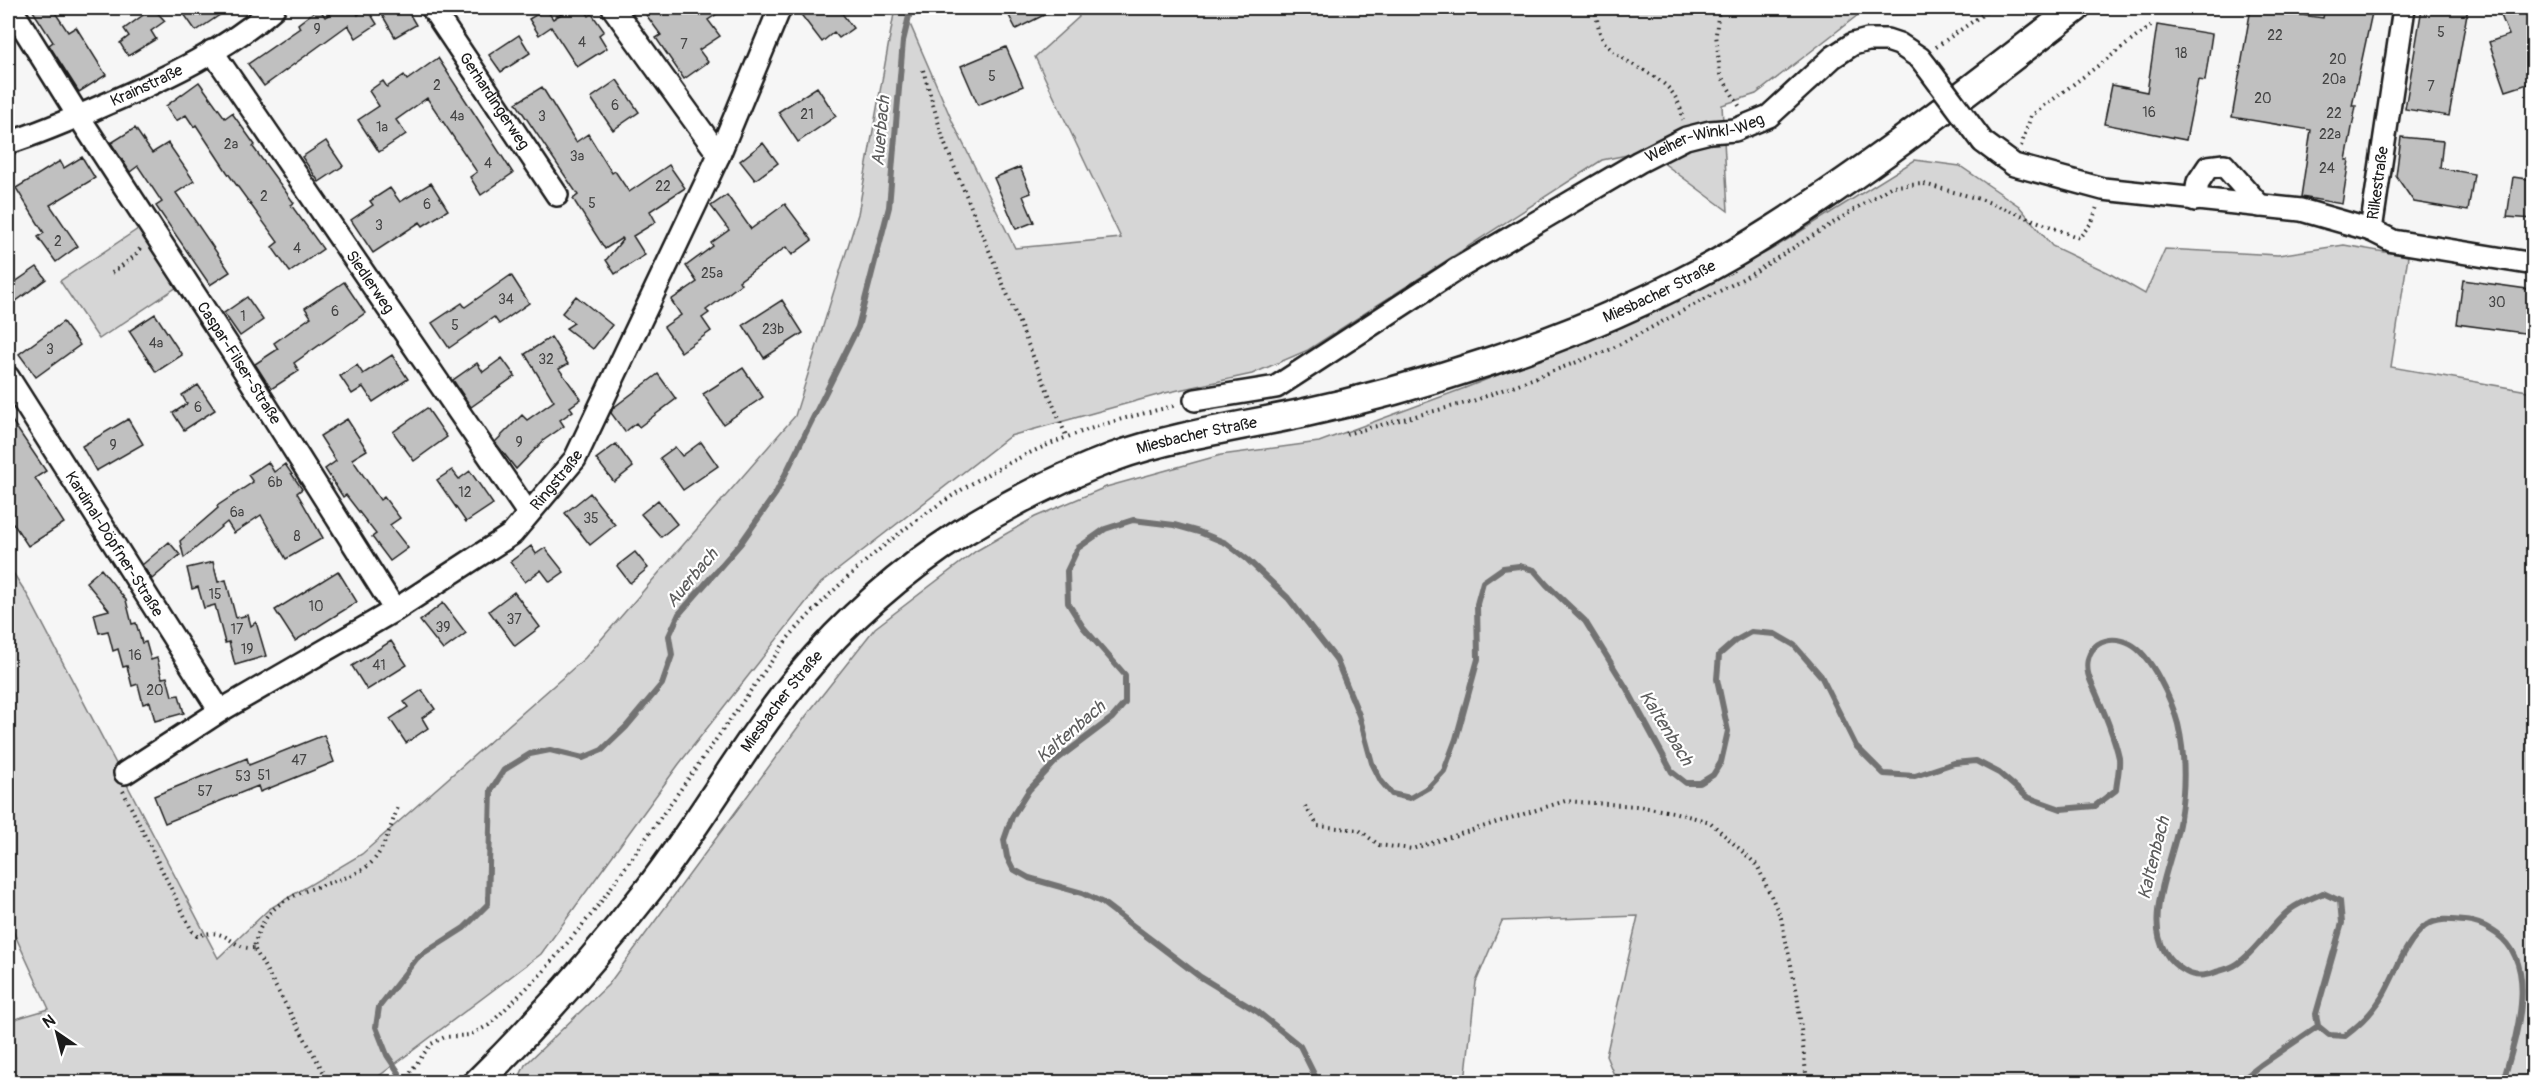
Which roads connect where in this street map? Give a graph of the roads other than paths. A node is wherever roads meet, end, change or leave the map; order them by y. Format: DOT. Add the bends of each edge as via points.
graph roads {
  1 [pos="11,8"];
  2 [pos="274,8"];
  3 [pos="432,8"];
  4 [pos="613,8"];
  5 [pos="780,8"];
  6 [pos="2076,8"];
  7 [pos="2404,8"];
  8 [pos="212,51"];
  9 [pos="78,117"];
  10 [pos="8,143"];
  11 [pos="720,155"];
  12 [pos="557,195"];
  13 [pos="2196,200"];
  14 [pos="2260,206"];
  15 [pos="2371,230"];
  16 [pos="2534,264"];
  17 [pos="8,376"];
  18 [pos="1195,400"];
  19 [pos="528,513"];
  20 [pos="395,610"];
  21 [pos="220,711"];
  22 [pos="125,773"];
  23 [pos="478,1083"];
  1 -- 9 [label="street, Caspar-Filser-Straße"];
  2 -- 8 [label="street, Krainstraße"];
  3 -- 12 [label="street, Gerhardingerweg"];
  4 -- 11 [label="street"];
  5 -- 11 [label="street, Ringstraße"];
  6 -- 23 [label="main road, Miesbacher Straße" via="1850,178 1768,233 1677,284 1585,326 1402,389 1116,457 1025,494 943,545 887,587 801,675 651,886 566,991"];
  7 -- 15 [label="street, Rilkestraße"];
  8 -- 9 [label="street, Krainstraße" via="154,83"];
  8 -- 19 [label="street, Siedlerweg"];
  9 -- 10 [label="street, Krainstraße"];
  9 -- 20 [label="street, Caspar-Filser-Straße"];
  11 -- 19 [label="street, Ringstraße" via="575,459"];
  13 -- 14 [label="street, Weiher-Winkl-Weg"];
  13 -- 14 [label="street" via="2198,182 2208,166 2224,165"];
  13 -- 18 [label="street, Weiher-Winkl-Weg, bridge" via="2103,189 2014,165 1983,142 1924,62 1899,44 1868,39 1833,57 1768,116 1751,125 1686,138 1639,162 1457,269 1276,387"];
  14 -- 15 [label="street, Weiher-Winkl-Weg" via="2301,210"];
  15 -- 16 [label="street, Rilkestraße" via="2393,241"];
  17 -- 21 [label="street, Kardinal-Döpfner-Straße"];
  19 -- 20 [label="street, Ringstraße" via="512,534"];
  20 -- 21 [label="street, Ringstraße"];
  21 -- 22 [label="street, Ringstraße"];
}
